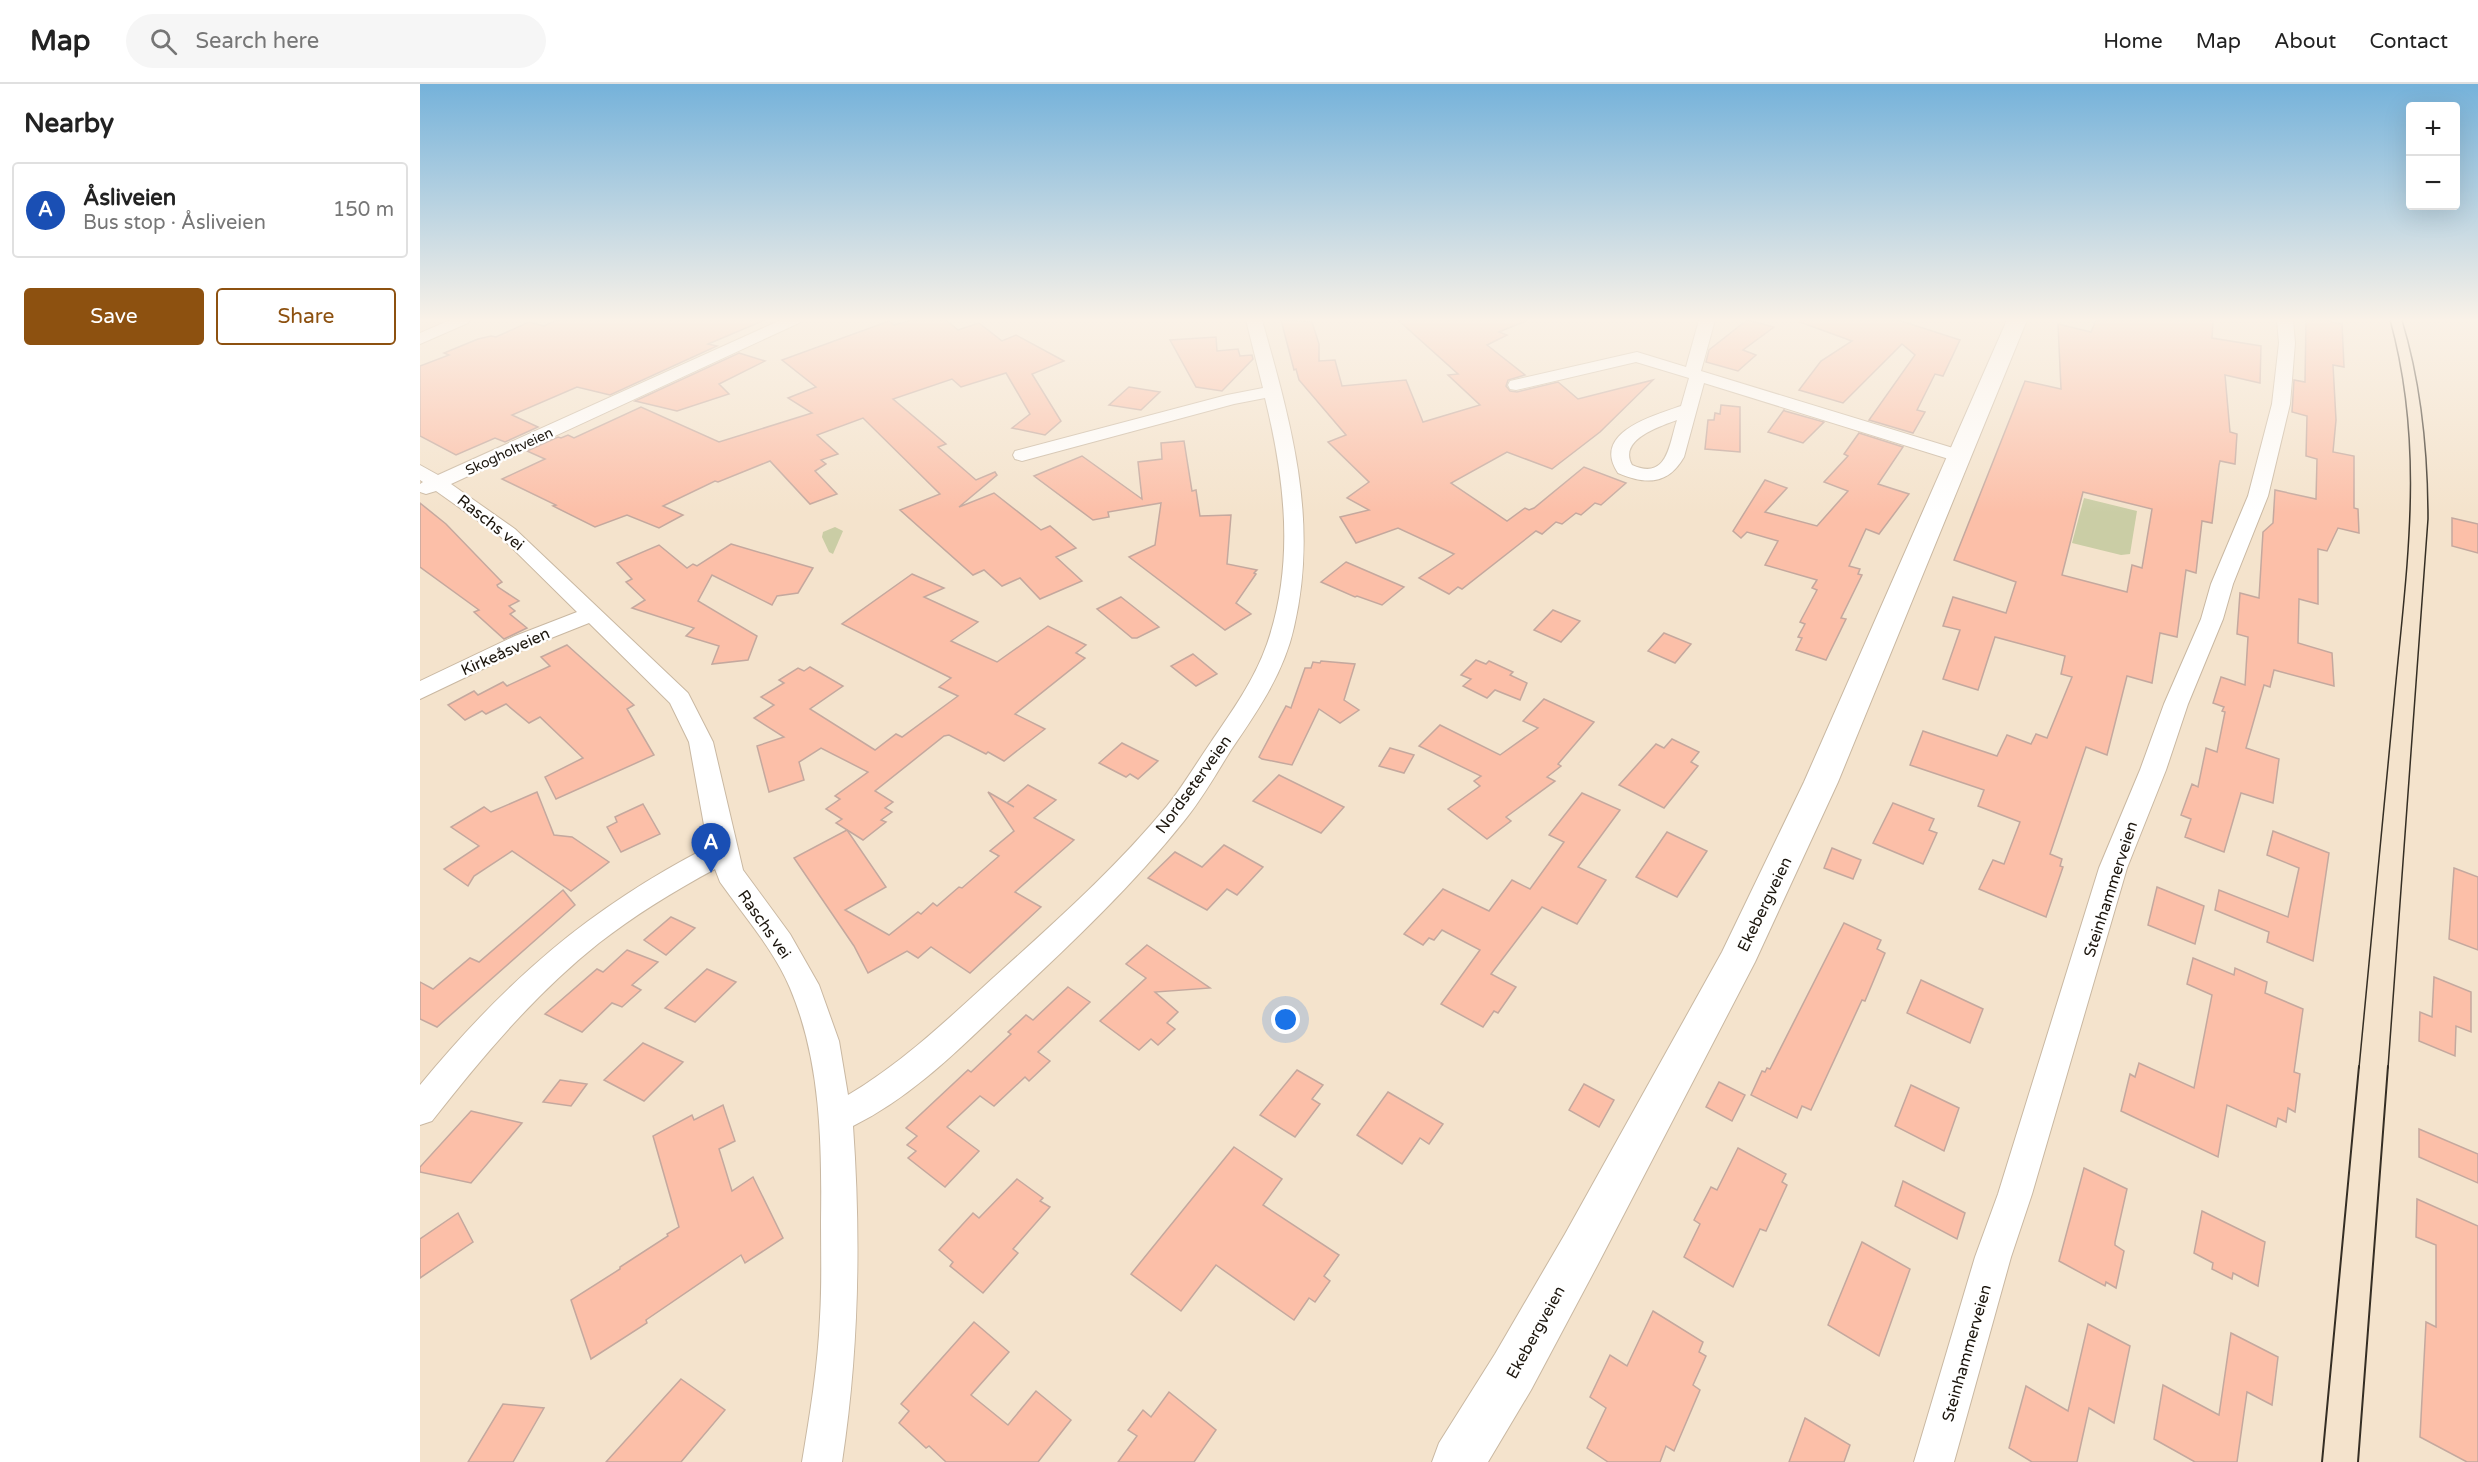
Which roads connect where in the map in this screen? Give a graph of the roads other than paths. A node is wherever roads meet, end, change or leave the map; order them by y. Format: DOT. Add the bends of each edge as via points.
graph roads {
  1 [pos="646,384"];
  2 [pos="1269,384"];
  3 [pos="1519,384"];
  4 [pos="1693,384"];
  5 [pos="1728,384"];
  6 [pos="1990,384"];
  7 [pos="2284,384"];
  8 [pos="1516,385"];
  9 [pos="1271,392"];
  10 [pos="1689,409"];
  11 [pos="1022,455"];
  12 [pos="1959,456"];
  13 [pos="426,481"];
  14 [pos="592,614"];
  15 [pos="420,691"];
  16 [pos="723,852"];
  17 [pos="420,1110"];
  18 [pos="836,1118"];
  19 [pos="822,1462"];
  20 [pos="1458,1462"];
  21 [pos="1934,1462"];
  1 -- 13 [label="street, Skogholtveien"];
  2 -- 9 [label="street, Nordseterveien"];
  3 -- 8 [label="street"];
  4 -- 10 [label="street"];
  5 -- 12 [label="street"];
  6 -- 12 [label="main road, Ekebergveien"];
  7 -- 21 [label="street, Steinhammerveien" via="2258,496 2113,868"];
  9 -- 11 [label="street"];
  9 -- 18 [label="street, Nordseterveien" via="1292,488 1295,538 1283,627 1273,662 1248,710 1176,813 1061,935 939,1046 876,1096"];
  10 -- 10 [label="street" via="1635,432 1626,440 1621,448 1625,470 1656,476 1671,468"];
  12 -- 20 [label="main road, Ekebergveien" via="1821,782 1736,962 1513,1372"];
  13 -- 14 [label="street, Raschs vei" via="508,533"];
  14 -- 15 [label="street, Kirkeåsveien" via="523,641"];
  14 -- 16 [label="street, Raschs vei" via="671,689 688,712 705,756"];
  16 -- 17 [label="street" via="659,888 581,942 476,1044"];
  16 -- 18 [label="street, Raschs vei" via="730,874 780,943 804,985 822,1041"];
  18 -- 19 [label="street, Raschs vei" via="839,1317"];
}
